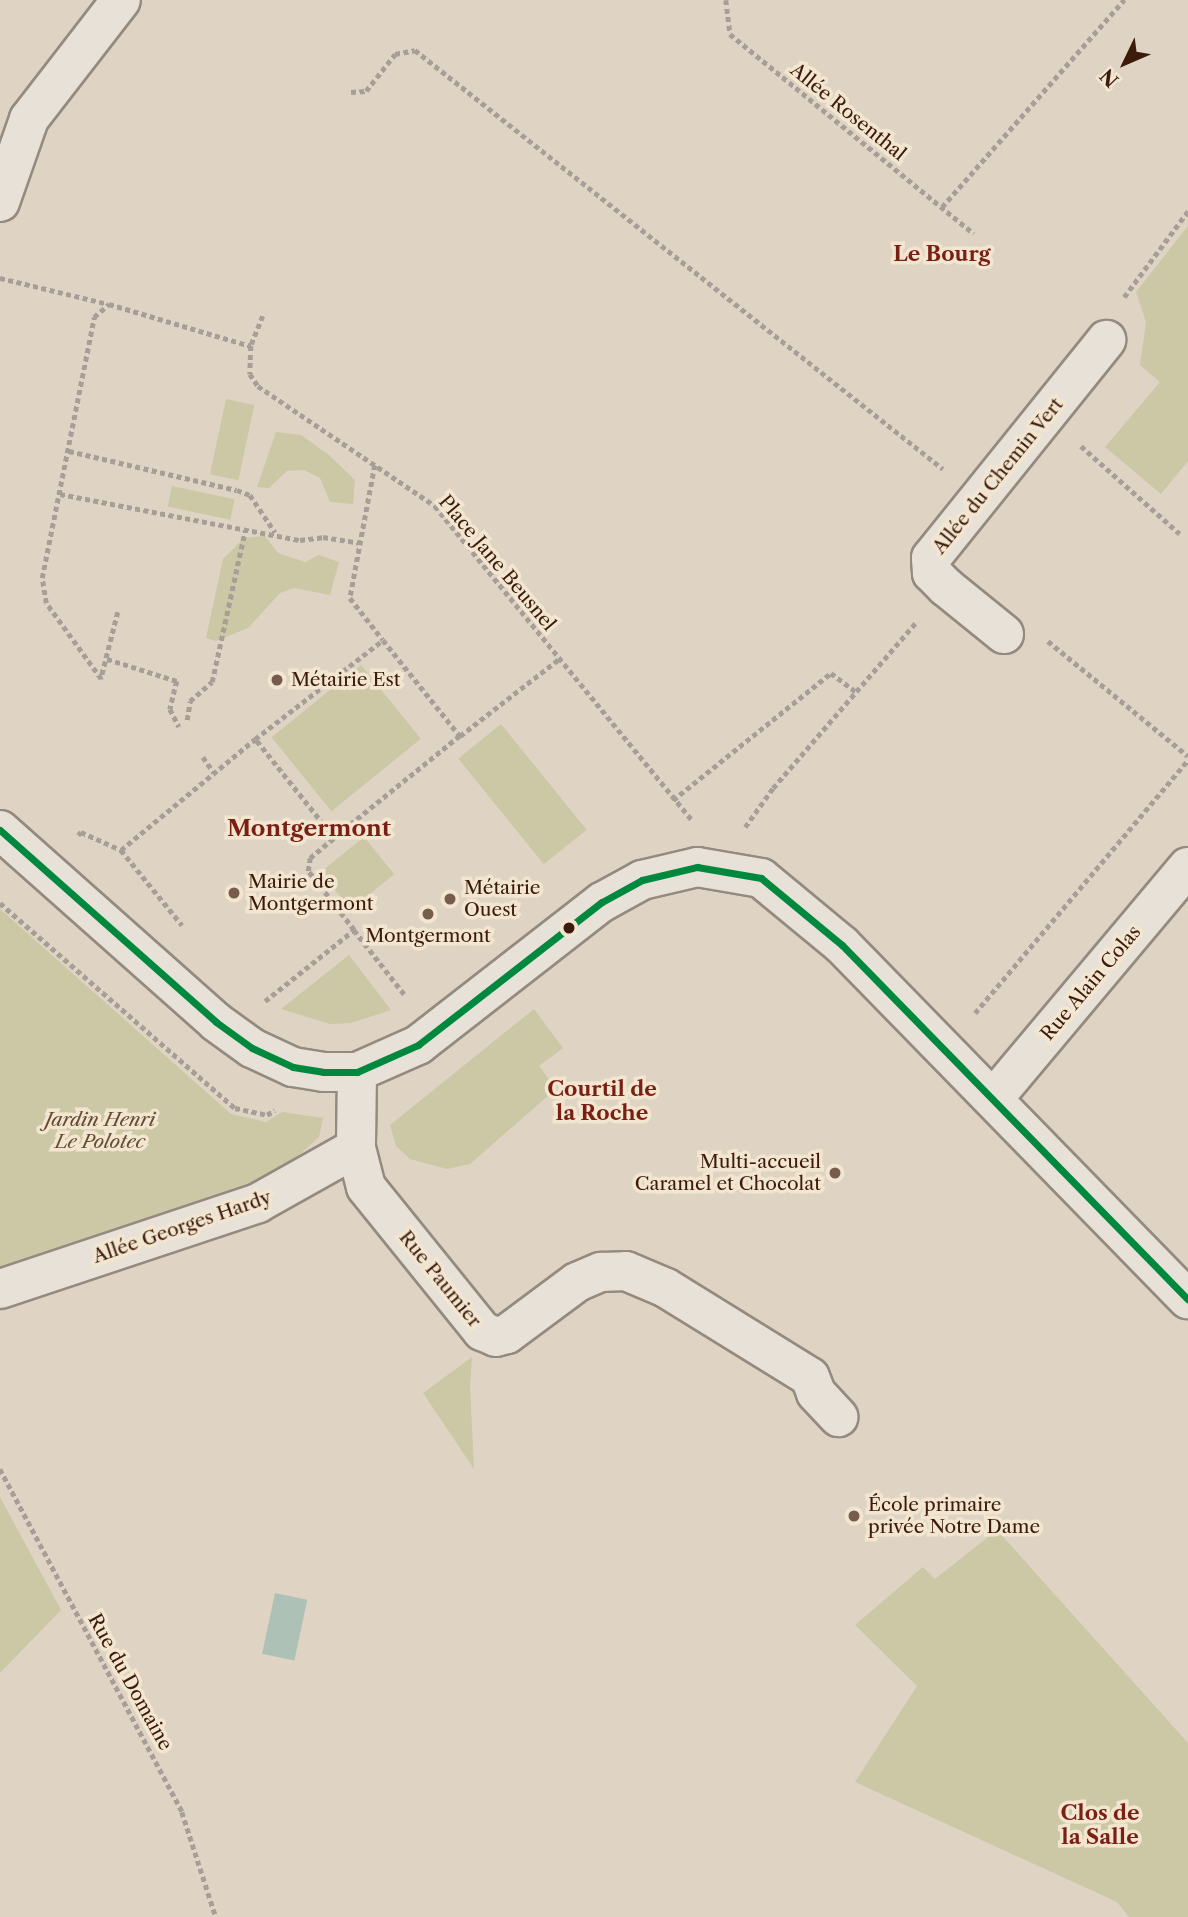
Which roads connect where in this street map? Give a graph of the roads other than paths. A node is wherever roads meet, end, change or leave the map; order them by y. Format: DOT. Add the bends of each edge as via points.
graph roads {
  1 [pos="121,0"];
  2 [pos="0,202"];
  3 [pos="1106,340"];
  4 [pos="1021,633"];
  5 [pos="0,830"];
  6 [pos="1188,867"];
  7 [pos="357,1072"];
  8 [pos="993,1099"];
  9 [pos="356,1148"];
  10 [pos="0,1289"];
  11 [pos="1188,1299"];
  12 [pos="838,1417"];
  1 -- 2 [label="street" via="29,119"];
  3 -- 4 [label="street, Allée du Chemin Vert" via="931,558 932,573 946,587"];
  5 -- 7 [label="street" via="216,1022 252,1048 293,1067"];
  6 -- 8 [label="street, Rue Alain Colas"];
  7 -- 8 [label="street" via="418,1045 602,902 642,880 736,853 842,945"];
  7 -- 9 [label="street, Rue Paumier"];
  8 -- 11 [label="street"];
  9 -- 10 [label="street, Allée Georges Hardy" via="258,1203"];
  9 -- 12 [label="street, Rue Paumier" via="366,1187 482,1331 496,1337 507,1334 577,1282 601,1272 626,1271 666,1288 810,1377 816,1393"];
}
